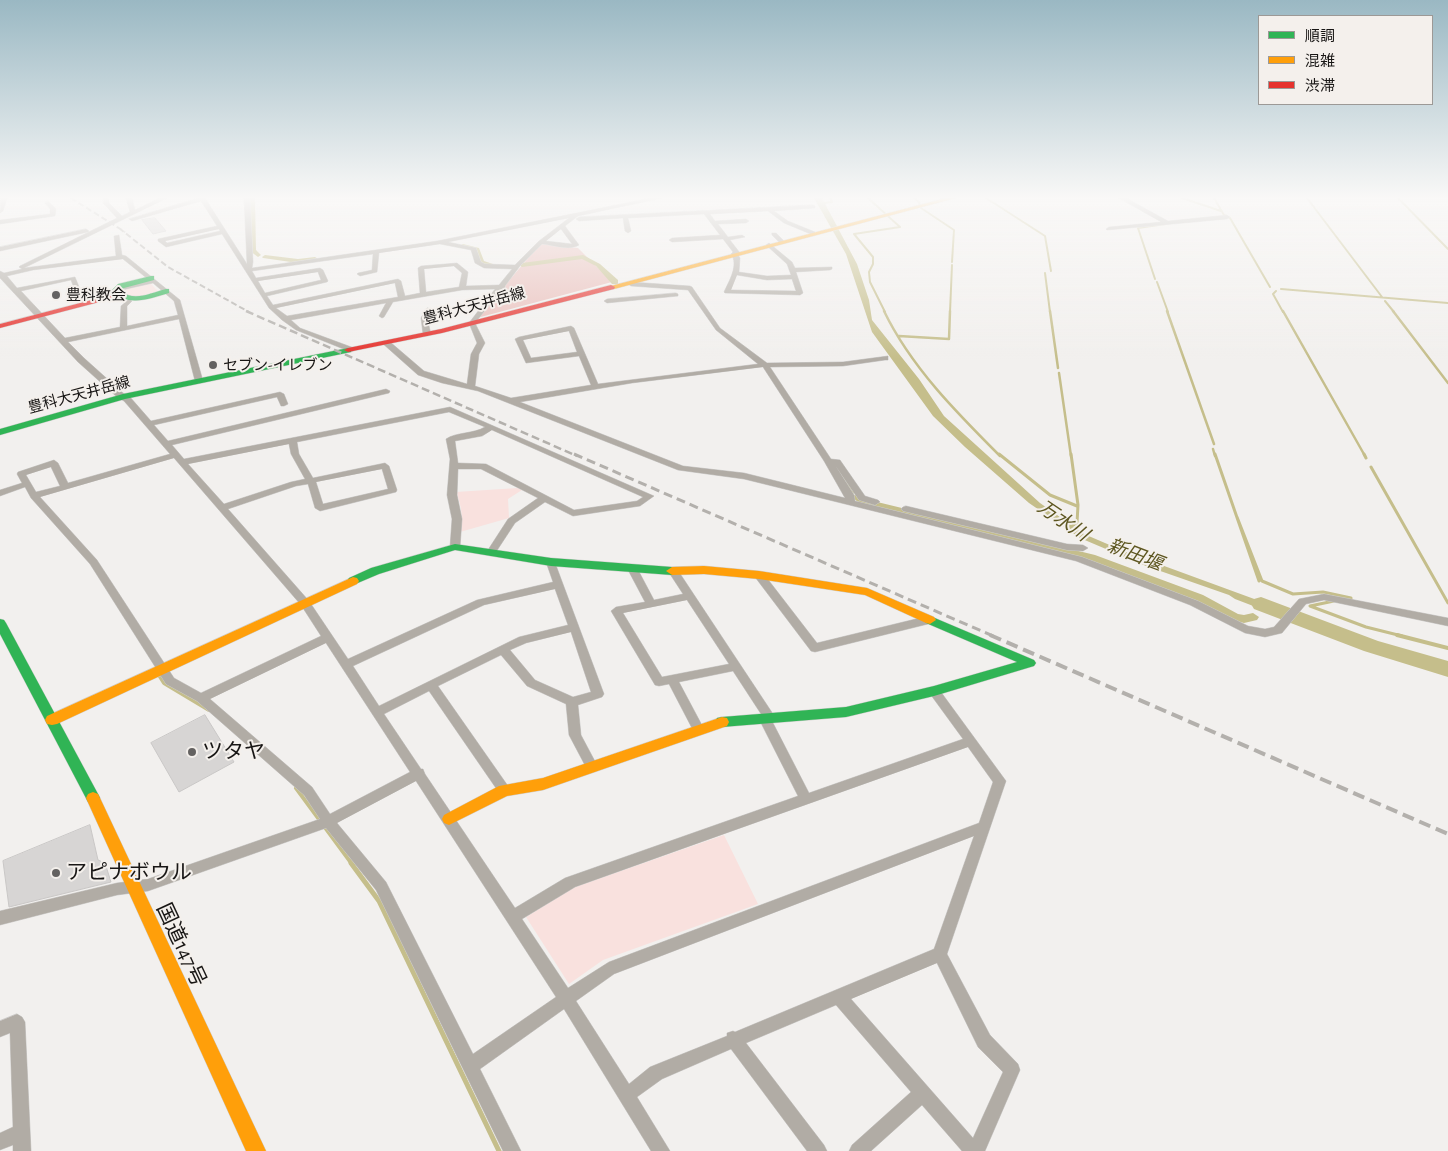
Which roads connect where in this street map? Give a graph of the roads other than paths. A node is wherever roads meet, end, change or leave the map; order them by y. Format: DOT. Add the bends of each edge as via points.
graph roads {
  1 [pos="31,252"];
  2 [pos="56,252"];
  3 [pos="118,252"];
  4 [pos="236,252"];
  5 [pos="250,252"];
  6 [pos="376,252"];
  7 [pos="474,252"];
  8 [pos="532,252"];
  9 [pos="744,252"];
  10 [pos="777,252"];
  11 [pos="735,254"];
  12 [pos="119,257"];
  13 [pos="32,265"];
  14 [pos="517,267"];
  15 [pos="830,268"];
  16 [pos="248,270"];
  17 [pos="792,270"];
  18 [pos="735,273"];
  19 [pos="360,274"];
  20 [pos="1,275"];
  21 [pos="795,277"];
  22 [pos="152,280"];
  23 [pos="254,280"];
  24 [pos="630,283"];
  25 [pos="503,286"];
  26 [pos="462,288"];
  27 [pos="16,290"];
  28 [pos="166,291"];
  29 [pos="263,295"];
  30 [pos="423,295"];
  31 [pos="676,295"];
  32 [pos="118,297"];
  33 [pos="638,297"];
  34 [pos="402,298"];
  35 [pos="391,300"];
  36 [pos="607,301"];
  37 [pos="83,304"];
  38 [pos="271,307"];
  39 [pos="428,310"];
  40 [pos="40,316"];
  41 [pos="182,316"];
  42 [pos="382,316"];
  43 [pos="284,319"];
  44 [pos="472,322"];
  45 [pos="0,326"];
  46 [pos="123,328"];
  47 [pos="426,334"];
  48 [pos="63,341"];
  49 [pos="386,343"];
  50 [pos="351,350"];
  51 [pos="582,353"];
  52 [pos="885,358"];
  53 [pos="764,366"];
  54 [pos="199,381"];
  55 [pos="470,386"];
  56 [pos="596,388"];
  57 [pos="386,391"];
  58 [pos="123,397"];
  59 [pos="509,401"];
  60 [pos="284,404"];
  61 [pos="149,424"];
  62 [pos="492,427"];
  63 [pos="0,432"];
  64 [pos="292,440"];
  65 [pos="167,444"];
  66 [pos="176,454"];
  67 [pos="184,462"];
  68 [pos="454,466"];
  69 [pos="311,481"];
  70 [pos="26,484"];
  71 [pos="65,488"];
  72 [pos="0,493"];
  73 [pos="34,496"];
  74 [pos="852,497"];
  75 [pos="544,498"];
  76 [pos="222,508"];
  77 [pos="455,547"];
  78 [pos="1083,548"];
  79 [pos="491,553"];
  80 [pos="551,562"];
  81 [pos="632,568"];
  82 [pos="674,571"];
  83 [pos="759,575"];
  84 [pos="558,585"];
  85 [pos="689,596"];
  86 [pos="305,603"];
  87 [pos="651,603"];
  88 [pos="928,620"];
  89 [pos="1448,622"];
  90 [pos="0,623"];
  91 [pos="575,627"];
  92 [pos="328,637"];
  93 [pos="503,649"];
  94 [pos="347,664"];
  95 [pos="736,667"];
  96 [pos="162,668"];
  97 [pos="672,680"];
  98 [pos="430,685"];
  99 [pos="934,691"];
  100 [pos="201,698"];
  101 [pos="572,702"];
  102 [pos="379,711"];
  103 [pos="769,717"];
  104 [pos="52,720"];
  105 [pos="698,729"];
  106 [pos="971,741"];
  107 [pos="592,767"];
  108 [pos="419,773"];
  109 [pos="504,790"];
  110 [pos="806,799"];
  111 [pos="449,819"];
  112 [pos="328,821"];
  113 [pos="984,827"];
  114 [pos="133,887"];
  115 [pos="512,917"];
  116 [pos="0,918"];
  117 [pos="940,954"];
  118 [pos="839,997"];
  119 [pos="566,998"];
  120 [pos="0,1030"];
  121 [pos="733,1039"];
  122 [pos="470,1065"];
  123 [pos="923,1093"];
  124 [pos="626,1095"];
  125 [pos="21,1132"];
  126 [pos="0,1142"];
  127 [pos="22,1151"];
  128 [pos="256,1151"];
  129 [pos="512,1151"];
  130 [pos="661,1151"];
  131 [pos="818,1151"];
  132 [pos="858,1151"];
  133 [pos="975,1151"];
  1 -- 13 [label="street"];
  2 -- 13 [label="street"];
  3 -- 12 [label="street"];
  4 -- 16 [label="street"];
  5 -- 16 [label="street"];
  6 -- 16 [label="street"];
  6 -- 19 [label="street" via="375,271"];
  7 -- 14 [label="street" via="478,264"];
  8 -- 14 [label="street"];
  9 -- 11 [label="main road, 豊科大天井岳線"];
  10 -- 17 [label="street" via="790,263"];
  11 -- 18 [label="street"];
  11 -- 24 [label="main road, 豊科大天井岳線"];
  12 -- 13 [label="street"];
  12 -- 22 [label="street" via="124,257"];
  13 -- 20 [label="street"];
  14 -- 25 [label="street"];
  15 -- 17 [label="street"];
  16 -- 23 [label="street"];
  17 -- 21 [label="street"];
  18 -- 21 [label="street" via="767,278"];
  18 -- 21 [label="street" via="727,292 800,293"];
  20 -- 27 [label="street"];
  22 -- 28 [label="street"];
  22 -- 32 [label="main road" via="121,286"];
  23 -- 29 [label="street"];
  23 -- 29 [label="street" via="320,270 325,281"];
  24 -- 33 [label="street"];
  24 -- 44 [label="main road, 豊科大天井岳線"];
  24 -- 53 [label="street" via="690,288 718,329"];
  25 -- 26 [label="street"];
  25 -- 44 [label="street"];
  26 -- 30 [label="street"];
  26 -- 30 [label="street" via="465,272 455,264 421,268"];
  27 -- 37 [label="street" via="73,278"];
  27 -- 40 [label="street"];
  28 -- 32 [label="main road"];
  28 -- 41 [label="street" via="177,300"];
  29 -- 38 [label="street"];
  30 -- 34 [label="street"];
  31 -- 33 [label="street"];
  32 -- 37 [label="main road"];
  32 -- 46 [label="street" via="124,306"];
  33 -- 36 [label="street"];
  34 -- 35 [label="street"];
  34 -- 38 [label="street" via="398,281"];
  35 -- 42 [label="street"];
  35 -- 43 [label="street"];
  37 -- 40 [label="main road"];
  38 -- 43 [label="street"];
  39 -- 47 [label="street" via="424,318"];
  40 -- 45 [label="main road"];
  40 -- 48 [label="street"];
  41 -- 46 [label="street"];
  41 -- 54 [label="street"];
  43 -- 50 [label="street" via="323,341"];
  44 -- 47 [label="main road, 豊科大天井岳線"];
  44 -- 55 [label="street" via="481,343 475,354"];
  46 -- 48 [label="street"];
  47 -- 49 [label="main road, 豊科大天井岳線"];
  48 -- 58 [label="street"];
  49 -- 50 [label="main road, 豊科大天井岳線"];
  49 -- 55 [label="street" via="421,372"];
  50 -- 54 [label="main road, 豊科大天井岳線"];
  51 -- 51 [label="street" via="529,362 519,339 571,328"];
  51 -- 56 [label="street"];
  52 -- 53 [label="street" via="843,364"];
  53 -- 56 [label="street"];
  53 -- 74 [label="street" via="828,461 837,462"];
  54 -- 58 [label="main road, 豊科大天井岳線"];
  55 -- 59 [label="street"];
  56 -- 59 [label="street"];
  57 -- 65 [label="street"];
  58 -- 61 [label="street"];
  58 -- 63 [label="main road, 豊科大天井岳線"];
  59 -- 74 [label="street" via="681,468 744,476"];
  60 -- 61 [label="street" via="280,394"];
  61 -- 65 [label="street"];
  62 -- 64 [label="street" via="450,409"];
  62 -- 68 [label="street" via="479,434 450,439"];
  62 -- 75 [label="street" via="649,496 640,503 573,513"];
  64 -- 67 [label="street"];
  64 -- 69 [label="street" via="295,454"];
  65 -- 66 [label="street"];
  66 -- 67 [label="street"];
  66 -- 71 [label="street"];
  67 -- 76 [label="street"];
  68 -- 75 [label="street" via="483,466"];
  68 -- 77 [label="street"];
  69 -- 69 [label="street" via="385,466 393,490 320,508"];
  69 -- 76 [label="street"];
  70 -- 71 [label="street" via="21,474 54,464"];
  70 -- 72 [label="street"];
  70 -- 73 [label="street"];
  71 -- 73 [label="street"];
  73 -- 96 [label="street" via="94,562"];
  74 -- 78 [label="street"];
  74 -- 89 [label="street" via="1079,559 1194,603 1245,629 1265,633 1278,630 1303,601 1324,597"];
  75 -- 79 [label="street" via="511,521"];
  76 -- 86 [label="street"];
  77 -- 79 [label="main road"];
  77 -- 86 [label="main road" via="375,571"];
  79 -- 80 [label="main road"];
  80 -- 81 [label="main road"];
  80 -- 84 [label="street"];
  81 -- 82 [label="main road"];
  81 -- 87 [label="street"];
  82 -- 83 [label="main road"];
  82 -- 85 [label="street"];
  83 -- 88 [label="main road" via="867,592"];
  83 -- 88 [label="street" via="815,648"];
  84 -- 91 [label="street"];
  84 -- 94 [label="street" via="480,602"];
  85 -- 87 [label="street"];
  85 -- 95 [label="street"];
  86 -- 92 [label="street"];
  86 -- 96 [label="main road"];
  87 -- 97 [label="street" via="616,611 659,682"];
  88 -- 99 [label="main road" via="1030,663"];
  90 -- 104 [label="main road, 国道147号"];
  91 -- 93 [label="street" via="530,638"];
  91 -- 101 [label="street" via="598,694"];
  92 -- 94 [label="street"];
  92 -- 100 [label="street"];
  93 -- 98 [label="street"];
  93 -- 101 [label="street" via="531,683"];
  94 -- 102 [label="street"];
  95 -- 97 [label="street"];
  95 -- 103 [label="street"];
  96 -- 100 [label="street" via="170,681"];
  96 -- 104 [label="main road"];
  97 -- 105 [label="street"];
  98 -- 102 [label="street"];
  98 -- 109 [label="street"];
  99 -- 103 [label="main road" via="846,712"];
  99 -- 106 [label="street"];
  100 -- 112 [label="street" via="308,791"];
  101 -- 107 [label="street" via="575,735"];
  102 -- 108 [label="street"];
  103 -- 105 [label="main road" via="727,721"];
  103 -- 110 [label="street" via="767,723"];
  104 -- 114 [label="main road, 国道147号" via="92,796"];
  105 -- 107 [label="main road"];
  106 -- 110 [label="street"];
  106 -- 113 [label="street" via="1000,781"];
  107 -- 109 [label="main road" via="543,784"];
  108 -- 111 [label="street"];
  108 -- 112 [label="street"];
  109 -- 111 [label="main road"];
  110 -- 115 [label="street" via="570,882"];
  111 -- 115 [label="street"];
  112 -- 114 [label="street" via="148,885"];
  112 -- 122 [label="street" via="381,886"];
  113 -- 117 [label="street"];
  113 -- 119 [label="street" via="609,969"];
  114 -- 116 [label="street"];
  114 -- 128 [label="main road, 国道147号"];
  115 -- 119 [label="street"];
  117 -- 118 [label="street"];
  117 -- 133 [label="street" via="984,1041 1012,1070"];
  118 -- 121 [label="street"];
  118 -- 123 [label="street"];
  119 -- 122 [label="street"];
  119 -- 124 [label="street"];
  120 -- 125 [label="street" via="18,1022"];
  121 -- 124 [label="street" via="656,1073"];
  121 -- 131 [label="street"];
  122 -- 129 [label="street"];
  123 -- 132 [label="street"];
  123 -- 133 [label="street"];
  124 -- 130 [label="street"];
  125 -- 126 [label="street"];
  125 -- 127 [label="street"];
}
